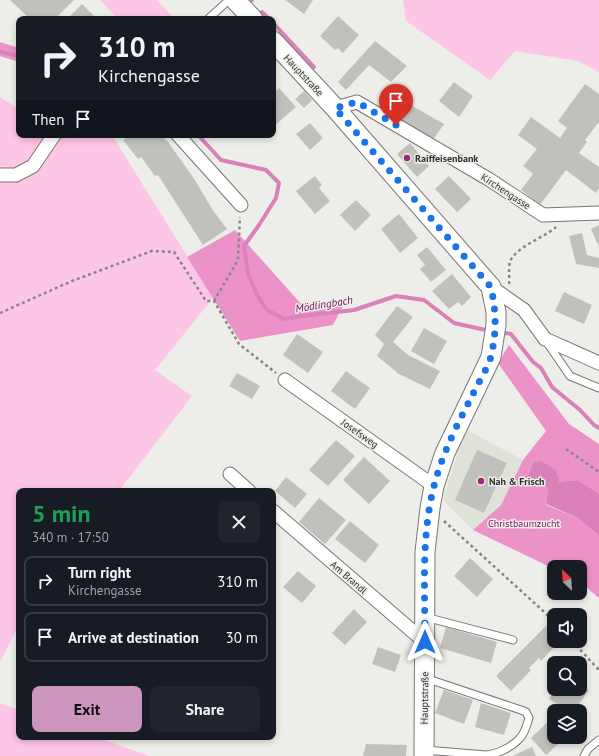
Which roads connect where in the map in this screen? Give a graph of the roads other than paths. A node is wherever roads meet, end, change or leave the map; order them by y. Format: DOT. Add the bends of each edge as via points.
graph roads {
  1 [pos="229,0"];
  2 [pos="235,0"];
  3 [pos="211,16"];
  4 [pos="249,16"];
  5 [pos="276,44"];
  6 [pos="335,108"];
  7 [pos="52,138"];
  8 [pos="181,138"];
  9 [pos="0,175"];
  10 [pos="241,205"];
  11 [pos="599,213"];
  12 [pos="491,287"];
  13 [pos="545,339"];
  14 [pos="599,363"];
  15 [pos="285,380"];
  16 [pos="599,388"];
  17 [pos="230,474"];
  18 [pos="434,486"];
  19 [pos="246,488"];
  20 [pos="276,515"];
  21 [pos="425,616"];
  22 [pos="513,640"];
  23 [pos="425,642"];
  24 [pos="425,678"];
  25 [pos="599,740"];
  26 [pos="424,753"];
  27 [pos="584,756"];
  1 -- 3 [label="lane"];
  2 -- 4 [label="main road"];
  5 -- 6 [label="main road, Hauptstraße"];
  6 -- 11 [label="street, Kirchengasse" via="357,102 490,180 543,215"];
  6 -- 12 [label="main road, Hauptstraße"];
  7 -- 9 [label="street" via="33,166 16,175"];
  8 -- 10 [label="street"];
  12 -- 13 [label="street" via="524,310"];
  12 -- 18 [label="main road, Hauptstraße" via="496,312 491,357 445,452"];
  13 -- 14 [label="street"];
  13 -- 16 [label="lane" via="570,376"];
  15 -- 18 [label="street, Josefsweg"];
  17 -- 19 [label="street"];
  18 -- 21 [label="main road, Hauptstraße" via="425,552"];
  20 -- 23 [label="street, Am Brandl"];
  21 -- 22 [label="lane"];
  21 -- 23 [label="main road, Hauptstraße"];
  23 -- 24 [label="main road, Hauptstraße"];
  24 -- 26 [label="main road, Hauptstraße"];
  24 -- 26 [label="lane" via="521,710 526,712 529,718 520,739 495,754"];
  25 -- 27 [label="lane"];
}
